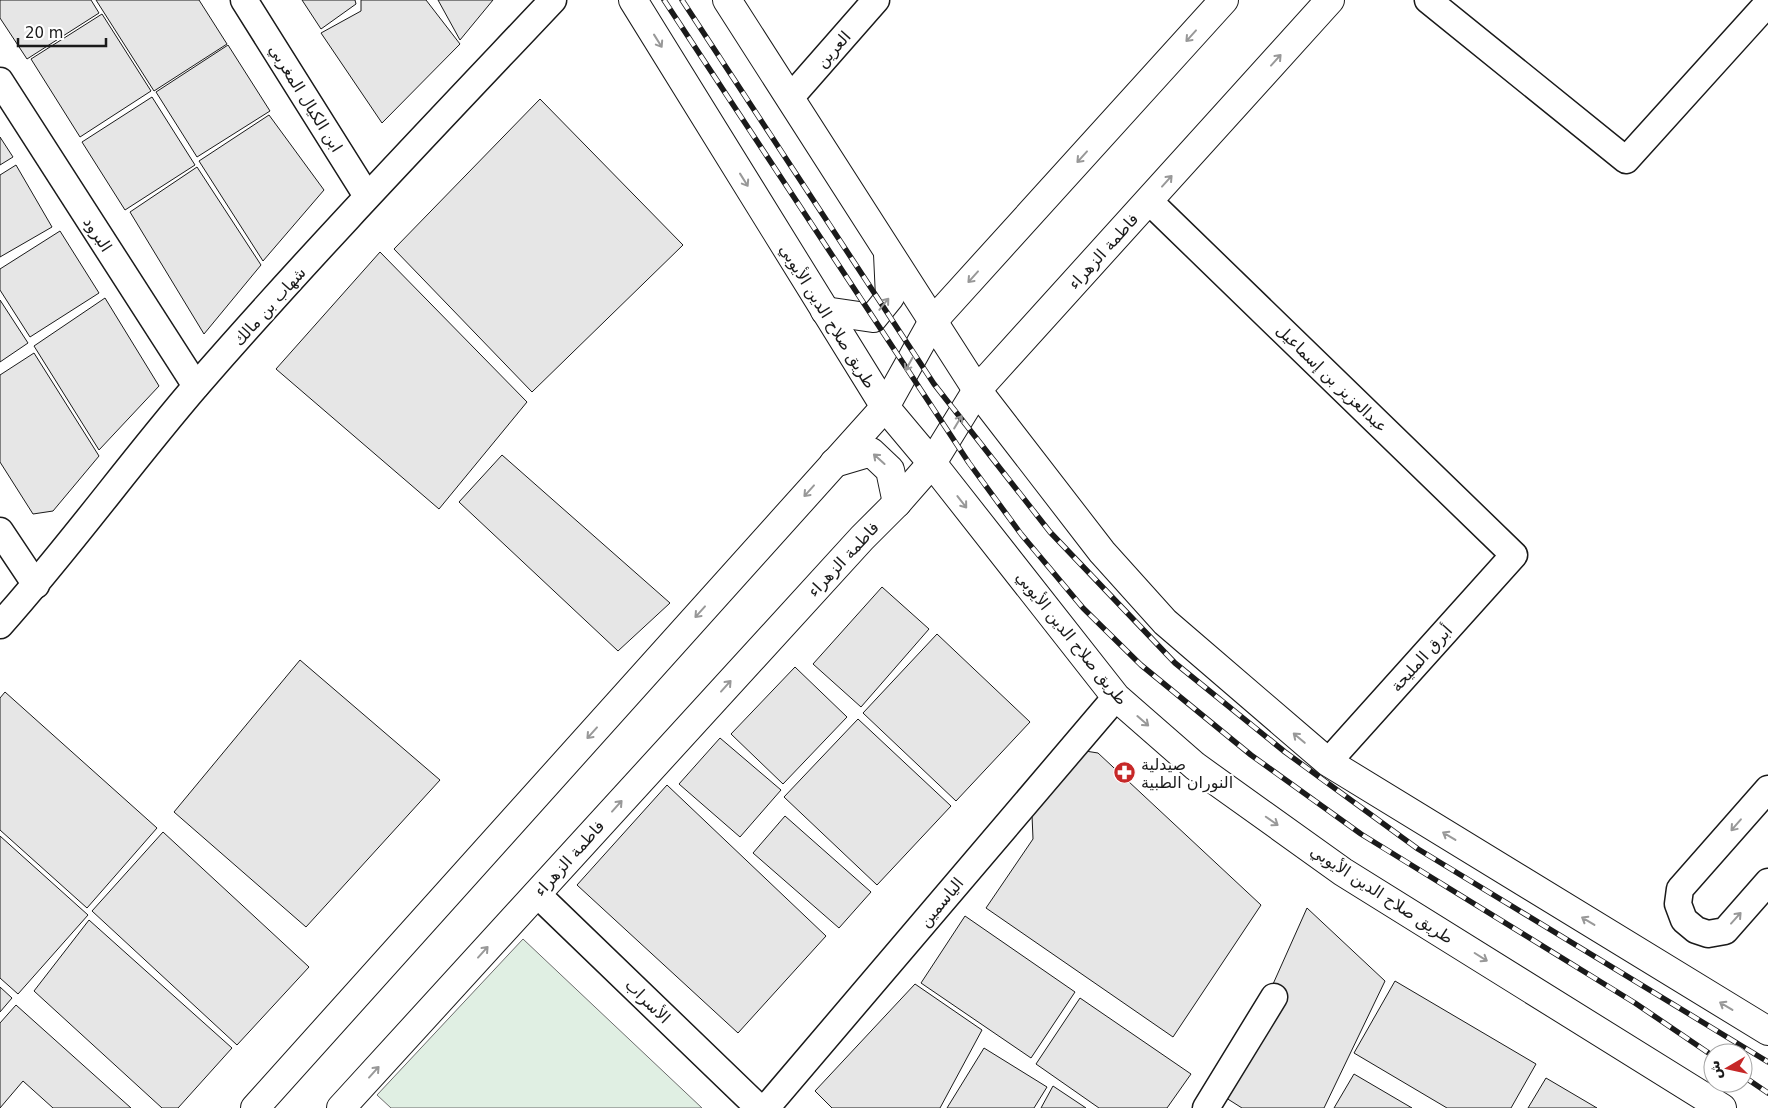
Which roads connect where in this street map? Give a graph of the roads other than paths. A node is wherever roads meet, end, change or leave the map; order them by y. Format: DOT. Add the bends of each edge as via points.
graph roads {
  1 [pos="244,0"];
  2 [pos="554,0"];
  3 [pos="632,0"];
  4 [pos="728,0"];
  5 [pos="876,0"];
  6 [pos="1224,0"];
  7 [pos="1330,0"];
  8 [pos="1428,0"];
  9 [pos="1768,3"];
  10 [pos="0,82"];
  11 [pos="790,98"];
  12 [pos="367,196"];
  13 [pos="1149,201"];
  14 [pos="888,252"];
  15 [pos="825,311"];
  16 [pos="933,321"];
  17 [pos="196,386"];
  18 [pos="977,390"];
  19 [pos="884,407"];
  20 [pos="834,463"];
  21 [pos="932,463"];
  22 [pos="897,503"];
  23 [pos="0,530"];
  24 [pos="1514,555"];
  25 [pos="36,585"];
  26 [pos="0,626"];
  27 [pos="1116,697"];
  28 [pos="1328,762"];
  29 [pos="1768,788"];
  30 [pos="1768,882"];
  31 [pos="537,894"];
  32 [pos="1274,997"];
  33 [pos="1768,1031"];
  34 [pos="351,1104"];
  35 [pos="255,1108"];
  36 [pos="759,1108"];
  37 [pos="766,1108"];
  38 [pos="1206,1108"];
  39 [pos="1722,1108"];
  1 -- 12 [label="street, ابن الكيال المغربي"];
  2 -- 12 [label="street, شهاب بن مالك"];
  3 -- 15 [label="main road, طريق صلاح الدين الأيوبي, one-way"];
  4 -- 11 [label="main road"];
  5 -- 11 [label="street, العرين"];
  6 -- 16 [label="main road, one-way"];
  13 -- 7 [label="main road, فاطمة الزهراء, one-way"];
  8 -- 9 [label="street" via="1626,160"];
  10 -- 17 [label="street, البرود"];
  11 -- 14 [label="main road"];
  12 -- 17 [label="street, شهاب بن مالك"];
  13 -- 18 [label="main road, فاطمة الزهراء"];
  13 -- 24 [label="street, عبدالعزيز بن إسماعيل"];
  15 -- 14 [label="main road, one-way" via="873,318 890,297"];
  14 -- 16 [label="main road"];
  15 -- 19 [label="main road, طريق صلاح الدين الأيوبي"];
  16 -- 18 [label="main road"];
  16 -- 19 [label="main road, one-way"];
  17 -- 25 [label="street, شهاب بن مالك"];
  21 -- 18 [label="main road, فاطمة الزهراء, one-way"];
  28 -- 18 [label="main road, one-way" via="1165,622 1102,552"];
  19 -- 20 [label="main road"];
  19 -- 21 [label="main road, طريق صلاح الدين الأيوبي"];
  22 -- 20 [label="main road, one-way" via="890,470 870,452"];
  20 -- 35 [label="main road, one-way"];
  21 -- 22 [label="main road, فاطمة الزهراء"];
  21 -- 27 [label="main road, طريق صلاح الدين الأيوبي, one-way"];
  31 -- 22 [label="main road, فاطمة الزهراء, one-way"];
  23 -- 25 [label="street"];
  24 -- 28 [label="street, أبرق المليحة"];
  25 -- 26 [label="street, شهاب بن مالك"];
  27 -- 37 [label="street, الياسمين"];
  27 -- 39 [label="main road, طريق صلاح الدين الأيوبي, one-way" via="1195,766 1343,872"];
  33 -- 28 [label="main road, one-way"];
  29 -- 30 [label="street, one-way" via="1680,889 1678,904 1684,920 1696,930 1708,934 1725,931"];
  34 -- 31 [label="main road, فاطمة الزهراء, one-way"];
  31 -- 36 [label="street, الأسراب"];
  32 -- 38 [label="street"];
}
